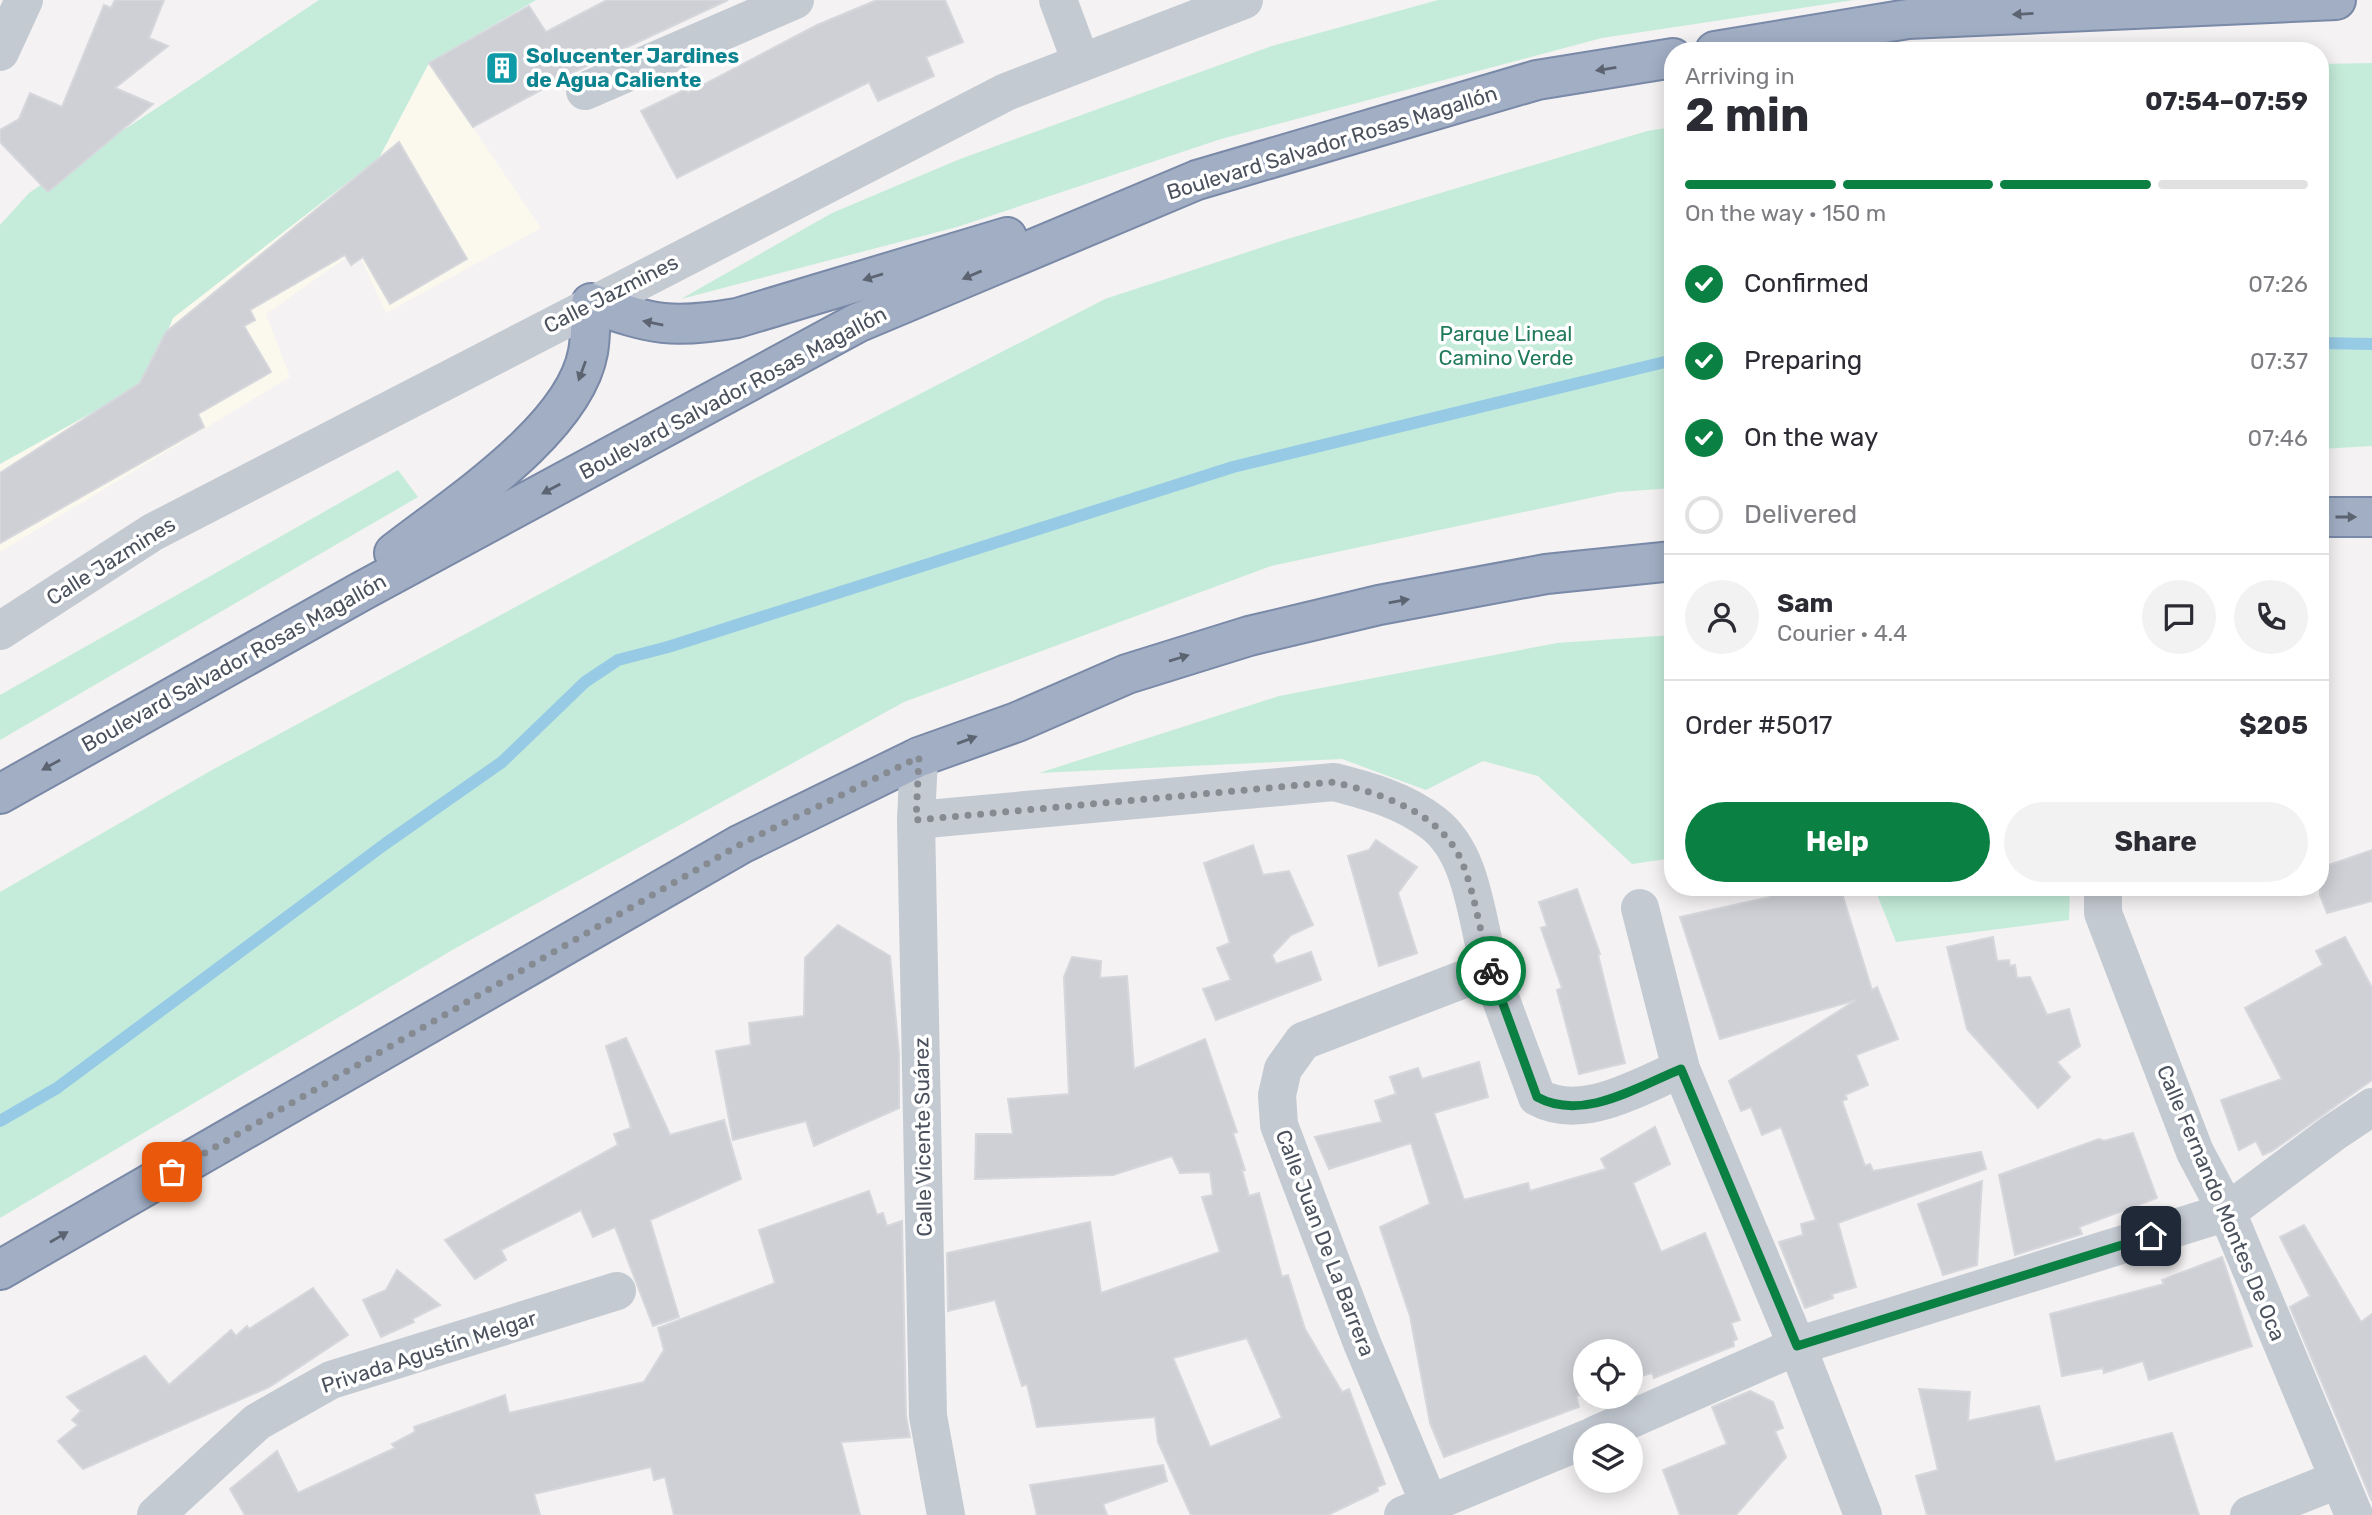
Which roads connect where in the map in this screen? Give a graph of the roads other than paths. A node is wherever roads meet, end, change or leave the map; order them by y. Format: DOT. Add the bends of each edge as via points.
graph roads {
  1 [pos="24,0"];
  2 [pos="795,0"];
  3 [pos="1059,0"];
  4 [pos="1244,0"];
  5 [pos="2336,0"];
  6 [pos="2238,2"];
  7 [pos="1769,42"];
  8 [pos="0,52"];
  9 [pos="1664,59"];
  10 [pos="1081,62"];
  11 [pos="584,91"];
  12 [pos="1197,180"];
  13 [pos="592,303"];
  14 [pos="2329,517"];
  15 [pos="2372,517"];
  16 [pos="1664,562"];
  17 [pos="308,621"];
  18 [pos="0,631"];
  19 [pos="919,757"];
  20 [pos="0,793"];
  21 [pos="916,820"];
  22 [pos="2103,896"];
  23 [pos="1640,908"];
  24 [pos="1490,970"];
  25 [pos="1681,1069"];
  26 [pos="2372,1107"];
  27 [pos="2227,1212"];
  28 [pos="0,1270"];
  29 [pos="617,1291"];
  30 [pos="1797,1346"];
  31 [pos="1622,1423"];
  32 [pos="1573,1445"];
  33 [pos="2337,1480"];
  34 [pos="1422,1511"];
  35 [pos="156,1515"];
  36 [pos="946,1515"];
  37 [pos="1863,1515"];
  38 [pos="2249,1515"];
  39 [pos="2354,1515"];
  1 -- 8 [label="street"];
  2 -- 11 [label="street"];
  3 -- 10 [label="street"];
  4 -- 10 [label="street, Calle Jazmines"];
  5 -- 6 [label="highway"];
  6 -- 7 [label="highway, one-way" via="1908,19"];
  9 -- 12 [label="highway, Boulevard Salvador Rosas Magallón, one-way" via="1536,80"];
  10 -- 13 [label="street, Calle Jazmines" via="1006,92"];
  12 -- 13 [label="highway, one-way" via="737,318 660,325"];
  12 -- 17 [label="highway, Boulevard Salvador Rosas Magallón, one-way" via="857,323"];
  13 -- 17 [label="highway, one-way" via="588,353 577,384 534,442"];
  13 -- 18 [label="street, Calle Jazmines" via="153,532"];
  14 -- 15 [label="highway, one-way"];
  19 -- 16 [label="highway, one-way" via="1017,722 1127,674 1249,636 1379,605 1546,574"];
  17 -- 20 [label="highway, Boulevard Salvador Rosas Magallón, one-way"];
  19 -- 21 [label="street, Calle Vicente Suárez"];
  28 -- 19 [label="highway, one-way" via="741,844"];
  21 -- 24 [label="street" via="1334,782 1384,795 1434,823 1452,845 1463,866"];
  21 -- 36 [label="street, Calle Vicente Suárez" via="928,1416"];
  22 -- 27 [label="street, Calle Fernando Montes De Oca" via="2103,913 2196,1152"];
  23 -- 25 [label="street"];
  24 -- 25 [label="street" via="1537,1097 1553,1106 1591,1104"];
  24 -- 34 [label="street, Calle Juan De La Barrera" via="1303,1041 1283,1069 1276,1095 1279,1125"];
  25 -- 30 [label="street"];
  26 -- 27 [label="street"];
  27 -- 30 [label="street"];
  27 -- 33 [label="street, Calle Fernando Montes De Oca"];
  29 -- 35 [label="street, Privada Agustín Melgar" via="331,1380 257,1422"];
  30 -- 31 [label="street"];
  30 -- 37 [label="street"];
  32 -- 34 [label="street"];
  33 -- 38 [label="street"];
  33 -- 39 [label="street, Calle Fernando Montes De Oca"];
}
